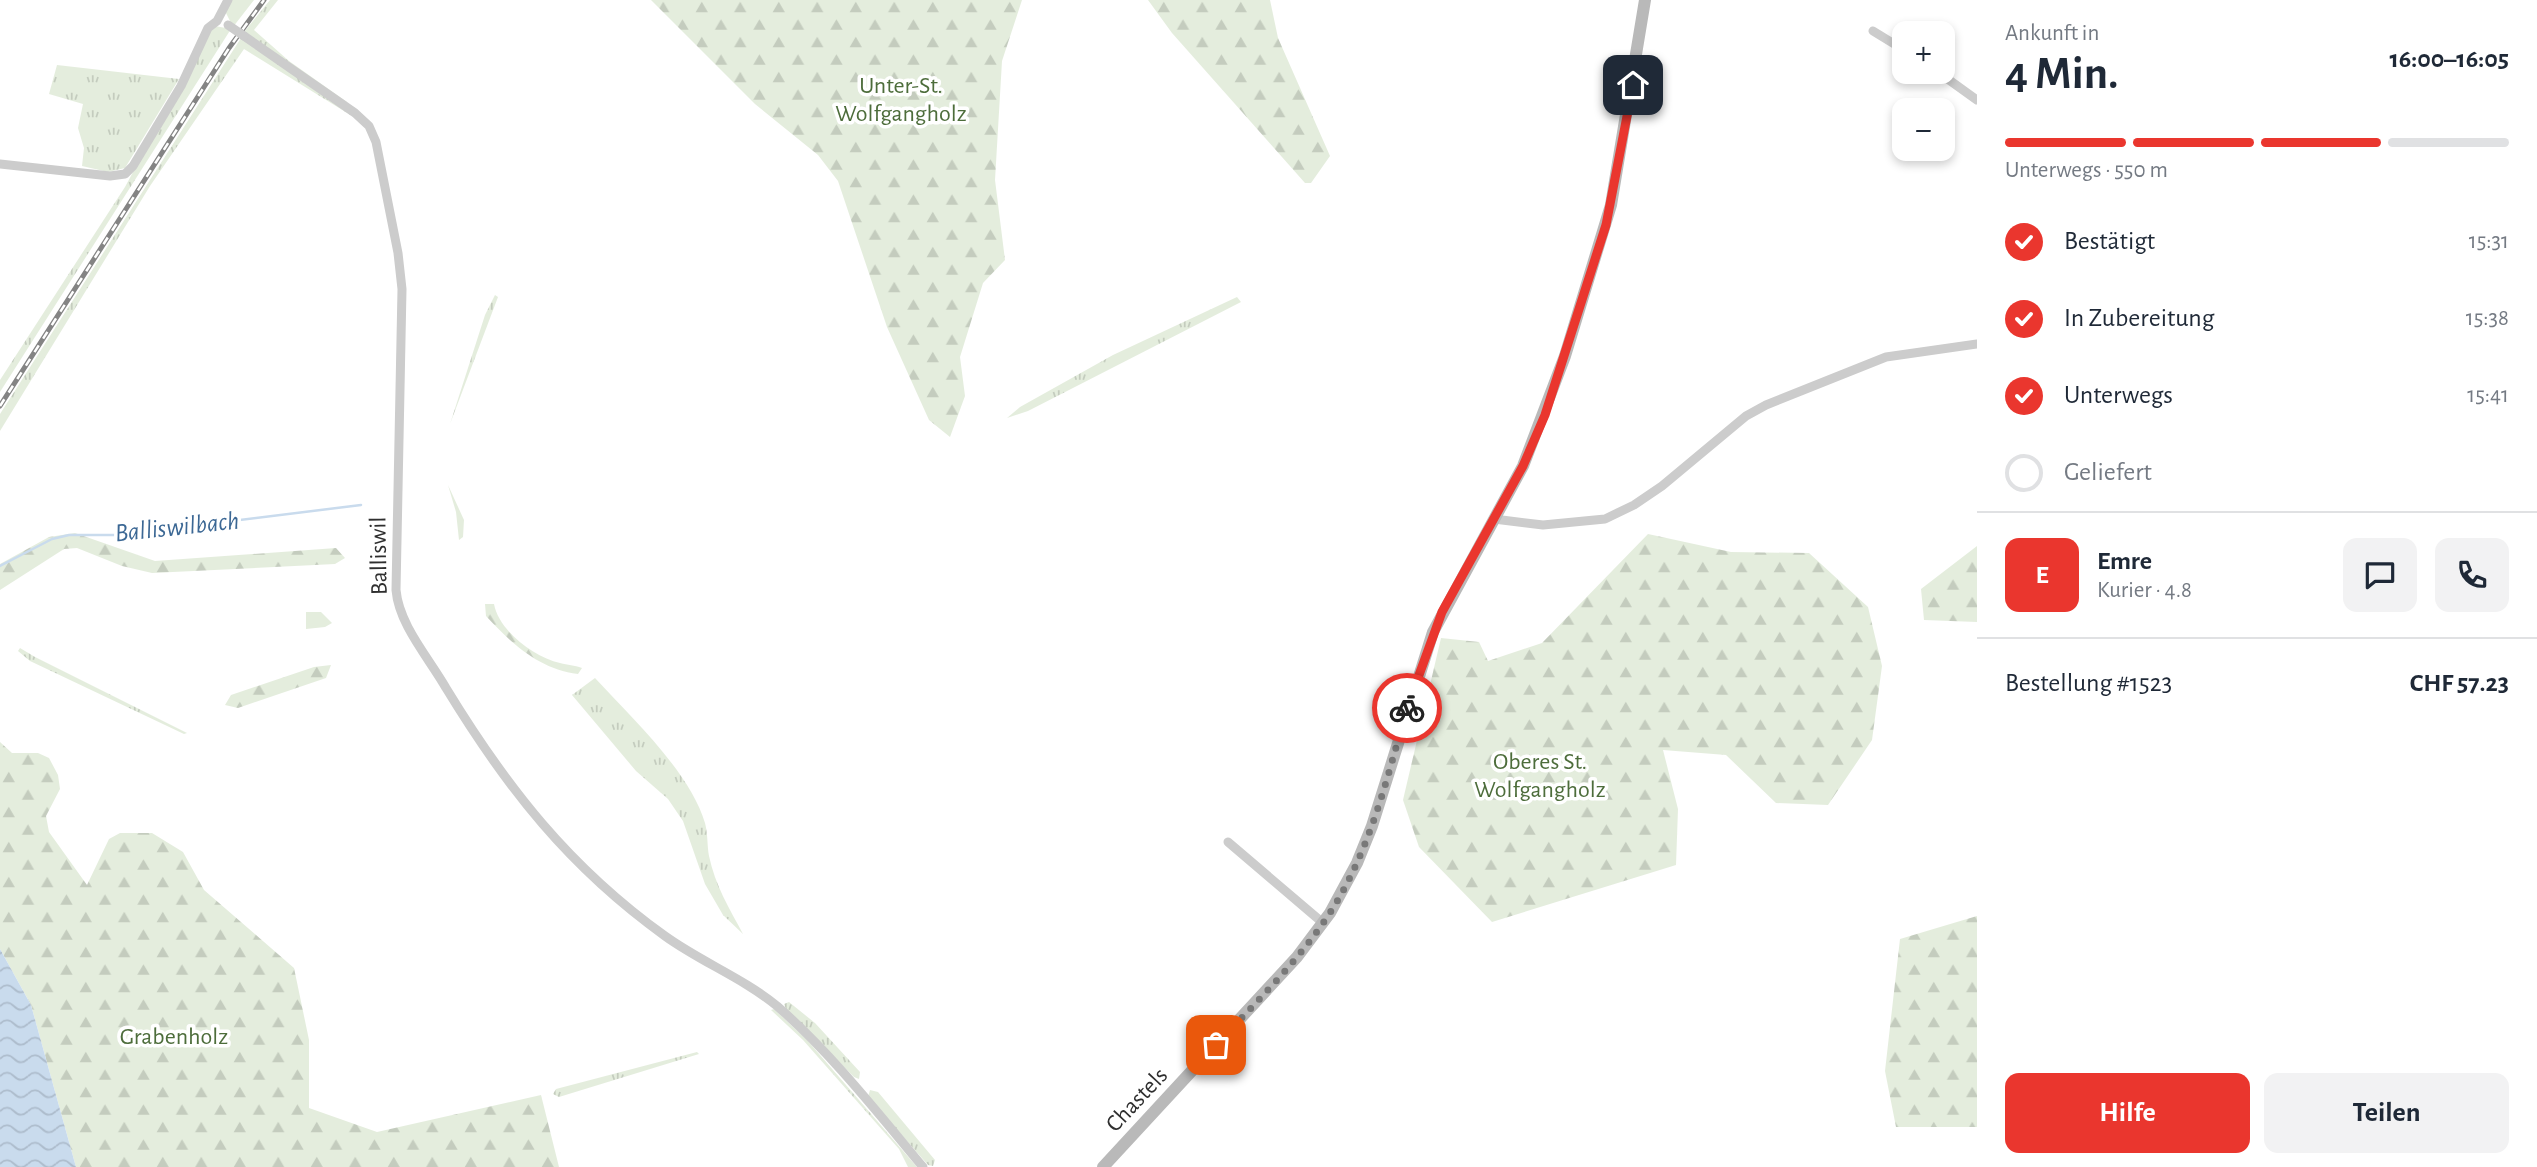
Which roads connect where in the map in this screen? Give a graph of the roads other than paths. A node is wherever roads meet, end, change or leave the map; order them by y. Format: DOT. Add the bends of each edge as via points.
graph roads {
  1 [pos="228,0"];
  2 [pos="1646,0"];
  3 [pos="217,21"];
  4 [pos="1873,31"];
  5 [pos="1892,43"];
  6 [pos="1955,84"];
  7 [pos="1977,100"];
  8 [pos="0,164"];
  9 [pos="1977,344"];
  10 [pos="1494,519"];
  11 [pos="1605,519"];
  12 [pos="1620,520"];
  13 [pos="1228,842"];
  14 [pos="1323,923"];
  15 [pos="923,1167"];
  16 [pos="1103,1167"];
  1 -- 3 [label="street"];
  2 -- 10 [label="main road, Chastels" via="1606,225 1545,415"];
  3 -- 8 [label="street" via="208,28 181,86 125,174"];
  3 -- 15 [label="street, Balliswil, bridge" via="355,113 369,126 376,142 401,273 396,590 412,633 493,763 527,810 568,854 640,919 756,990 790,1018"];
  4 -- 5 [label="street"];
  6 -- 7 [label="street"];
  9 -- 11 [label="street" via="1886,357 1766,405 1746,416 1662,486"];
  10 -- 11 [label="street" via="1567,524"];
  10 -- 14 [label="main road, Chastels" via="1442,612 1366,843"];
  11 -- 12 [label="street"];
  13 -- 14 [label="street"];
  14 -- 16 [label="main road, Chastels" via="1283,973"];
}
